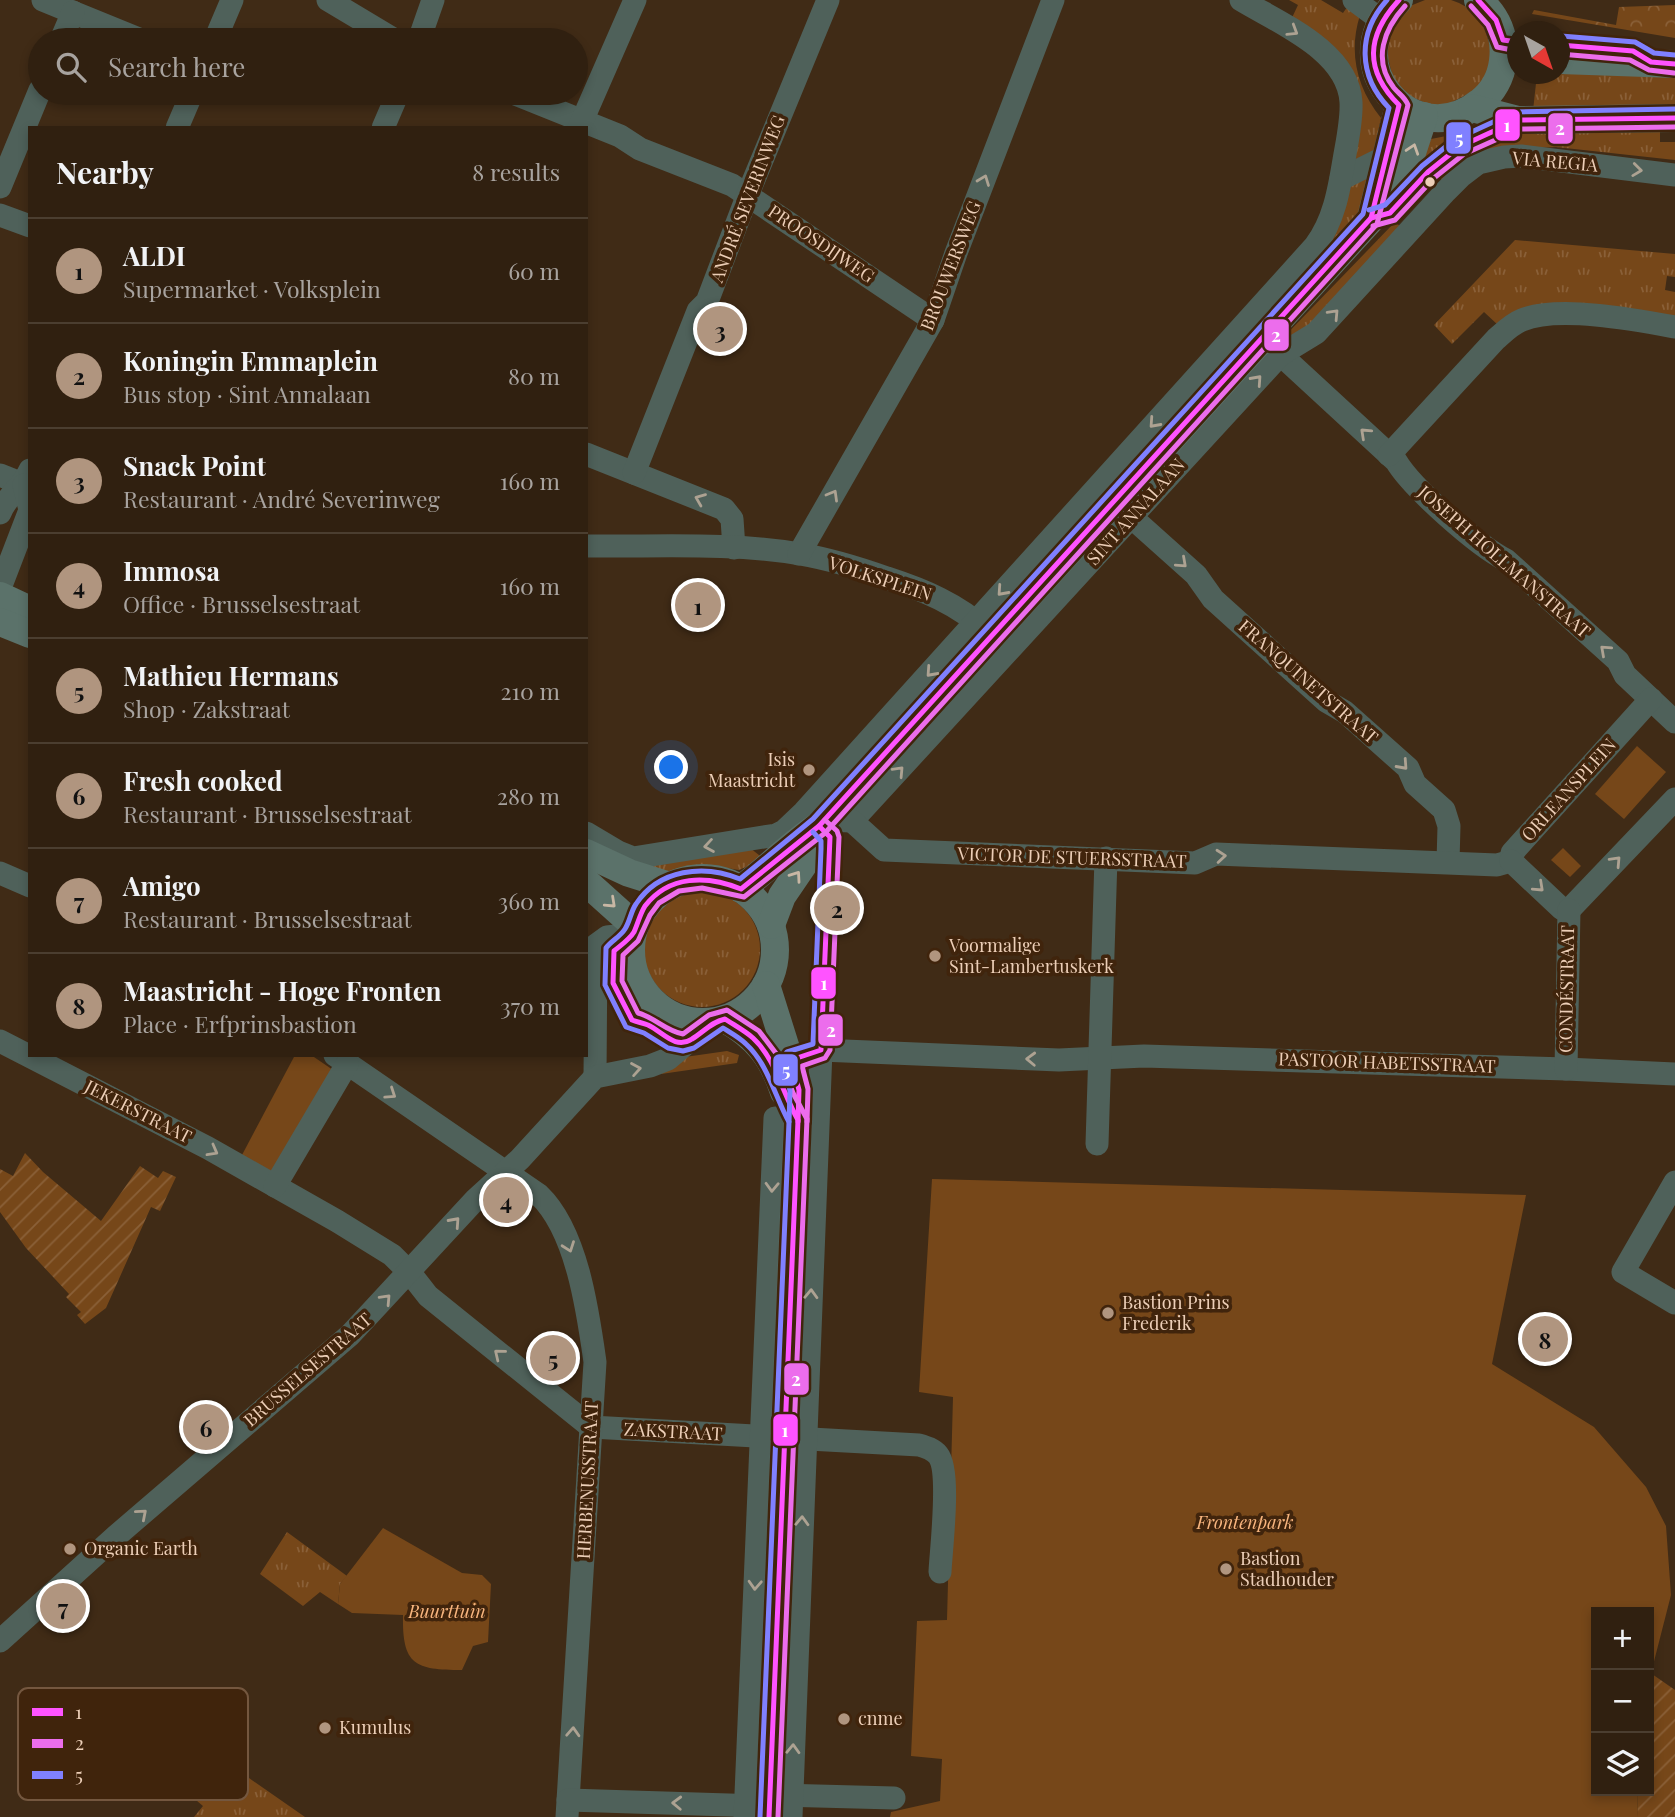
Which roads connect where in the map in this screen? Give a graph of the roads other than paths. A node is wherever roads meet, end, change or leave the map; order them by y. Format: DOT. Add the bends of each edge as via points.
graph roads {
  1 [pos="43,0"];
  2 [pos="232,0"];
  3 [pos="328,0"];
  4 [pos="433,0"];
  5 [pos="635,0"];
  6 [pos="828,0"];
  7 [pos="1053,0"];
  8 [pos="1241,0"];
  9 [pos="1354,0"];
  10 [pos="1478,0"];
  11 [pos="1390,10"];
  12 [pos="73,12"];
  13 [pos="66,28"];
  14 [pos="112,28"];
  15 [pos="220,28"];
  16 [pos="375,28"];
  17 [pos="423,28"];
  18 [pos="1507,47"];
  19 [pos="1570,60"];
  20 [pos="1507,64"];
  21 [pos="1675,64"];
  22 [pos="34,105"];
  23 [pos="187,105"];
  24 [pos="393,105"];
  25 [pos="539,105"];
  26 [pos="1472,108"];
  27 [pos="1412,110"];
  28 [pos="1675,118"];
  29 [pos="581,124"];
  30 [pos="178,126"];
  31 [pos="384,126"];
  32 [pos="588,126"];
  33 [pos="1385,158"];
  34 [pos="1675,175"];
  35 [pos="1340,184"];
  36 [pos="0,187"];
  37 [pos="1446,191"];
  38 [pos="748,194"];
  39 [pos="0,215"];
  40 [pos="1371,218"];
  41 [pos="28,225"];
  42 [pos="933,320"];
  43 [pos="1675,327"];
  44 [pos="1272,347"];
  45 [pos="1389,454"];
  46 [pos="588,455"];
  47 [pos="634,473"];
  48 [pos="0,475"];
  49 [pos="28,481"];
  50 [pos="1114,501"];
  51 [pos="0,513"];
  52 [pos="28,515"];
  53 [pos="588,546"];
  54 [pos="734,548"];
  55 [pos="799,554"];
  56 [pos="0,589"];
  57 [pos="0,596"];
  58 [pos="28,609"];
  59 [pos="0,622"];
  60 [pos="28,633"];
  61 [pos="992,636"];
  62 [pos="1651,699"];
  63 [pos="1675,722"];
  64 [pos="1675,799"];
  65 [pos="830,813"];
  66 [pos="592,854"];
  67 [pos="1106,858"];
  68 [pos="1511,861"];
  69 [pos="1448,862"];
  70 [pos="0,873"];
  71 [pos="28,885"];
  72 [pos="670,886"];
  73 [pos="741,889"];
  74 [pos="1569,910"];
  75 [pos="771,925"];
  76 [pos="634,930"];
  77 [pos="766,985"];
  78 [pos="719,1020"];
  79 [pos="0,1041"];
  80 [pos="821,1050"];
  81 [pos="28,1055"];
  82 [pos="31,1057"];
  83 [pos="1099,1058"];
  84 [pos="341,1059"];
  85 [pos="791,1060"];
  86 [pos="1566,1069"];
  87 [pos="1675,1074"];
  88 [pos="595,1077"];
  89 [pos="798,1120"];
  90 [pos="1097,1144"];
  91 [pos="506,1171"];
  92 [pos="1675,1182"];
  93 [pos="275,1186"];
  94 [pos="410,1273"];
  95 [pos="1675,1303"];
  96 [pos="591,1427"];
  97 [pos="784,1438"];
  98 [pos="940,1572"];
  99 [pos="0,1641"];
  100 [pos="894,1798"];
  101 [pos="769,1807"];
  102 [pos="568,1809"];
  1 -- 12 [label="street"];
  2 -- 15 [label="street"];
  3 -- 16 [label="street"];
  4 -- 17 [label="street"];
  5 -- 29 [label="street"];
  6 -- 38 [label="street, ANDRÉ SEVERINWEG"];
  42 -- 7 [label="street, BROUWERSWEG, one-way"];
  8 -- 35 [label="street, SINT ANNALAAN, one-way" via="1317,47 1344,76 1351,104"];
  9 -- 11 [label="street"];
  10 -- 18 [label="main road" via="1500,28"];
  11 -- 27 [label="main road" via="1373,48 1375,68 1385,91"];
  12 -- 13 [label="street"];
  12 -- 14 [label="street"];
  19 -- 21 [label="main road"];
  20 -- 26 [label="main road" via="1483,100"];
  22 -- 36 [label="street"];
  23 -- 30 [label="street"];
  24 -- 31 [label="street"];
  25 -- 29 [label="street, PROOSDIJWEG"];
  26 -- 27 [label="main road" via="1451,117"];
  26 -- 28 [label="main road" via="1518,120"];
  27 -- 33 [label="main road, SINT ANNALAAN"];
  40 -- 27 [label="main road, one-way" via="1400,184"];
  32 -- 38 [label="street, PROOSDIJWEG"];
  33 -- 35 [label="street"];
  33 -- 40 [label="main road, SINT ANNALAAN"];
  37 -- 34 [label="street, VIA REGIA, one-way" via="1479,163 1504,157"];
  35 -- 50 [label="street, SINT ANNALAAN, one-way" via="1330,220 1315,246"];
  44 -- 37 [label="street, SINT ANNALAAN, one-way" via="1316,333"];
  38 -- 42 [label="street, PROOSDIJWEG"];
  38 -- 47 [label="street, ANDRÉ SEVERINWEG"];
  39 -- 41 [label="street"];
  40 -- 44 [label="main road, SINT ANNALAAN"];
  55 -- 42 [label="street, BROUWERSWEG, one-way"];
  43 -- 45 [label="street" via="1581,315 1542,314 1524,319 1490,345"];
  45 -- 44 [label="street, JOSEPH HOLLMANSTRAAT, one-way"];
  44 -- 50 [label="main road, SINT ANNALAAN"];
  62 -- 45 [label="street, JOSEPH HOLLMANSTRAAT, one-way" via="1625,675 1618,661 1506,560 1488,551 1426,496"];
  46 -- 47 [label="street"];
  54 -- 47 [label="street, one-way" via="732,519 724,509"];
  48 -- 49 [label="street"];
  49 -- 51 [label="street" via="6,499"];
  50 -- 61 [label="main road, SINT ANNALAAN"];
  50 -- 69 [label="street, FRANQUINETSTRAAT, one-way" via="1295,674 1408,768 1415,784 1448,818"];
  52 -- 56 [label="street"];
  53 -- 54 [label="street, VOLKSPLEIN"];
  54 -- 55 [label="street, VOLKSPLEIN"];
  55 -- 61 [label="street, VOLKSPLEIN" via="910,585 953,605"];
  57 -- 58 [label="main road"];
  59 -- 60 [label="main road"];
  61 -- 65 [label="main road, SINT ANNALAAN"];
  62 -- 63 [label="street"];
  62 -- 68 [label="street, ORLEANSPLEIN" via="1512,853"];
  74 -- 64 [label="street, one-way"];
  65 -- 66 [label="street, SINT ANNALAAN, one-way" via="776,835 638,858"];
  65 -- 67 [label="street, VICTOR DE STUERSSTRAAT" via="884,850"];
  65 -- 73 [label="main road, SINT ANNALAAN"];
  75 -- 65 [label="main road, SINT ANNALAAN, one-way" via="782,896 814,849"];
  66 -- 72 [label="main road" via="629,873"];
  66 -- 76 [label="main road, one-way"];
  67 -- 69 [label="street, VICTOR DE STUERSSTRAAT, one-way" via="1195,863 1216,854"];
  67 -- 83 [label="street"];
  68 -- 69 [label="street, VICTOR DE STUERSSTRAAT" via="1497,865"];
  68 -- 74 [label="street, ORLEANSPLEIN, one-way" via="1562,909"];
  70 -- 71 [label="street"];
  72 -- 73 [label="main road" via="706,878"];
  72 -- 76 [label="main road" via="651,900"];
  73 -- 75 [label="main road" via="759,904"];
  74 -- 86 [label="street, CONDÉSTRAAT"];
  75 -- 77 [label="main road" via="774,960"];
  76 -- 78 [label="main road" via="631,952 635,973 652,1001 680,1018"];
  76 -- 88 [label="street" via="607,937 596,946"];
  77 -- 78 [label="main road" via="748,1006"];
  77 -- 85 [label="main road"];
  88 -- 78 [label="street, one-way" via="668,1059"];
  78 -- 89 [label="main road" via="753,1038 772,1060"];
  79 -- 81 [label="street, JEKERSTRAAT, one-way"];
  83 -- 80 [label="street, PASTOOR HABETSSTRAAT, one-way"];
  80 -- 85 [label="street, PASTOOR HABETSSTRAAT"];
  97 -- 80 [label="street, one-way"];
  82 -- 93 [label="street, JEKERSTRAAT, one-way"];
  83 -- 86 [label="street, PASTOOR HABETSSTRAAT"];
  83 -- 90 [label="street"];
  84 -- 91 [label="street, HERBENUSSTRAAT, one-way"];
  84 -- 93 [label="street"];
  85 -- 89 [label="main road" via="799,1090"];
  86 -- 87 [label="street, PASTOOR HABETSSTRAAT"];
  88 -- 91 [label="street, BRUSSELSESTRAAT"];
  89 -- 97 [label="main road"];
  94 -- 91 [label="street, BRUSSELSESTRAAT, one-way"];
  91 -- 96 [label="street, HERBENUSSTRAAT, one-way" via="548,1204 579,1274 595,1362"];
  92 -- 95 [label="street" via="1623,1272"];
  93 -- 94 [label="street, JEKERSTRAAT" via="392,1255"];
  96 -- 94 [label="street, one-way" via="428,1296"];
  99 -- 94 [label="street, BRUSSELSESTRAAT, one-way" via="350,1335"];
  96 -- 97 [label="street, ZAKSTRAAT"];
  102 -- 96 [label="street, HERBENUSSTRAAT, one-way"];
  97 -- 98 [label="street, ZAKSTRAAT" via="919,1445 937,1453 945,1471"];
  97 -- 101 [label="main road"];
  100 -- 101 [label="street"];
  101 -- 102 [label="street, one-way"];
}
